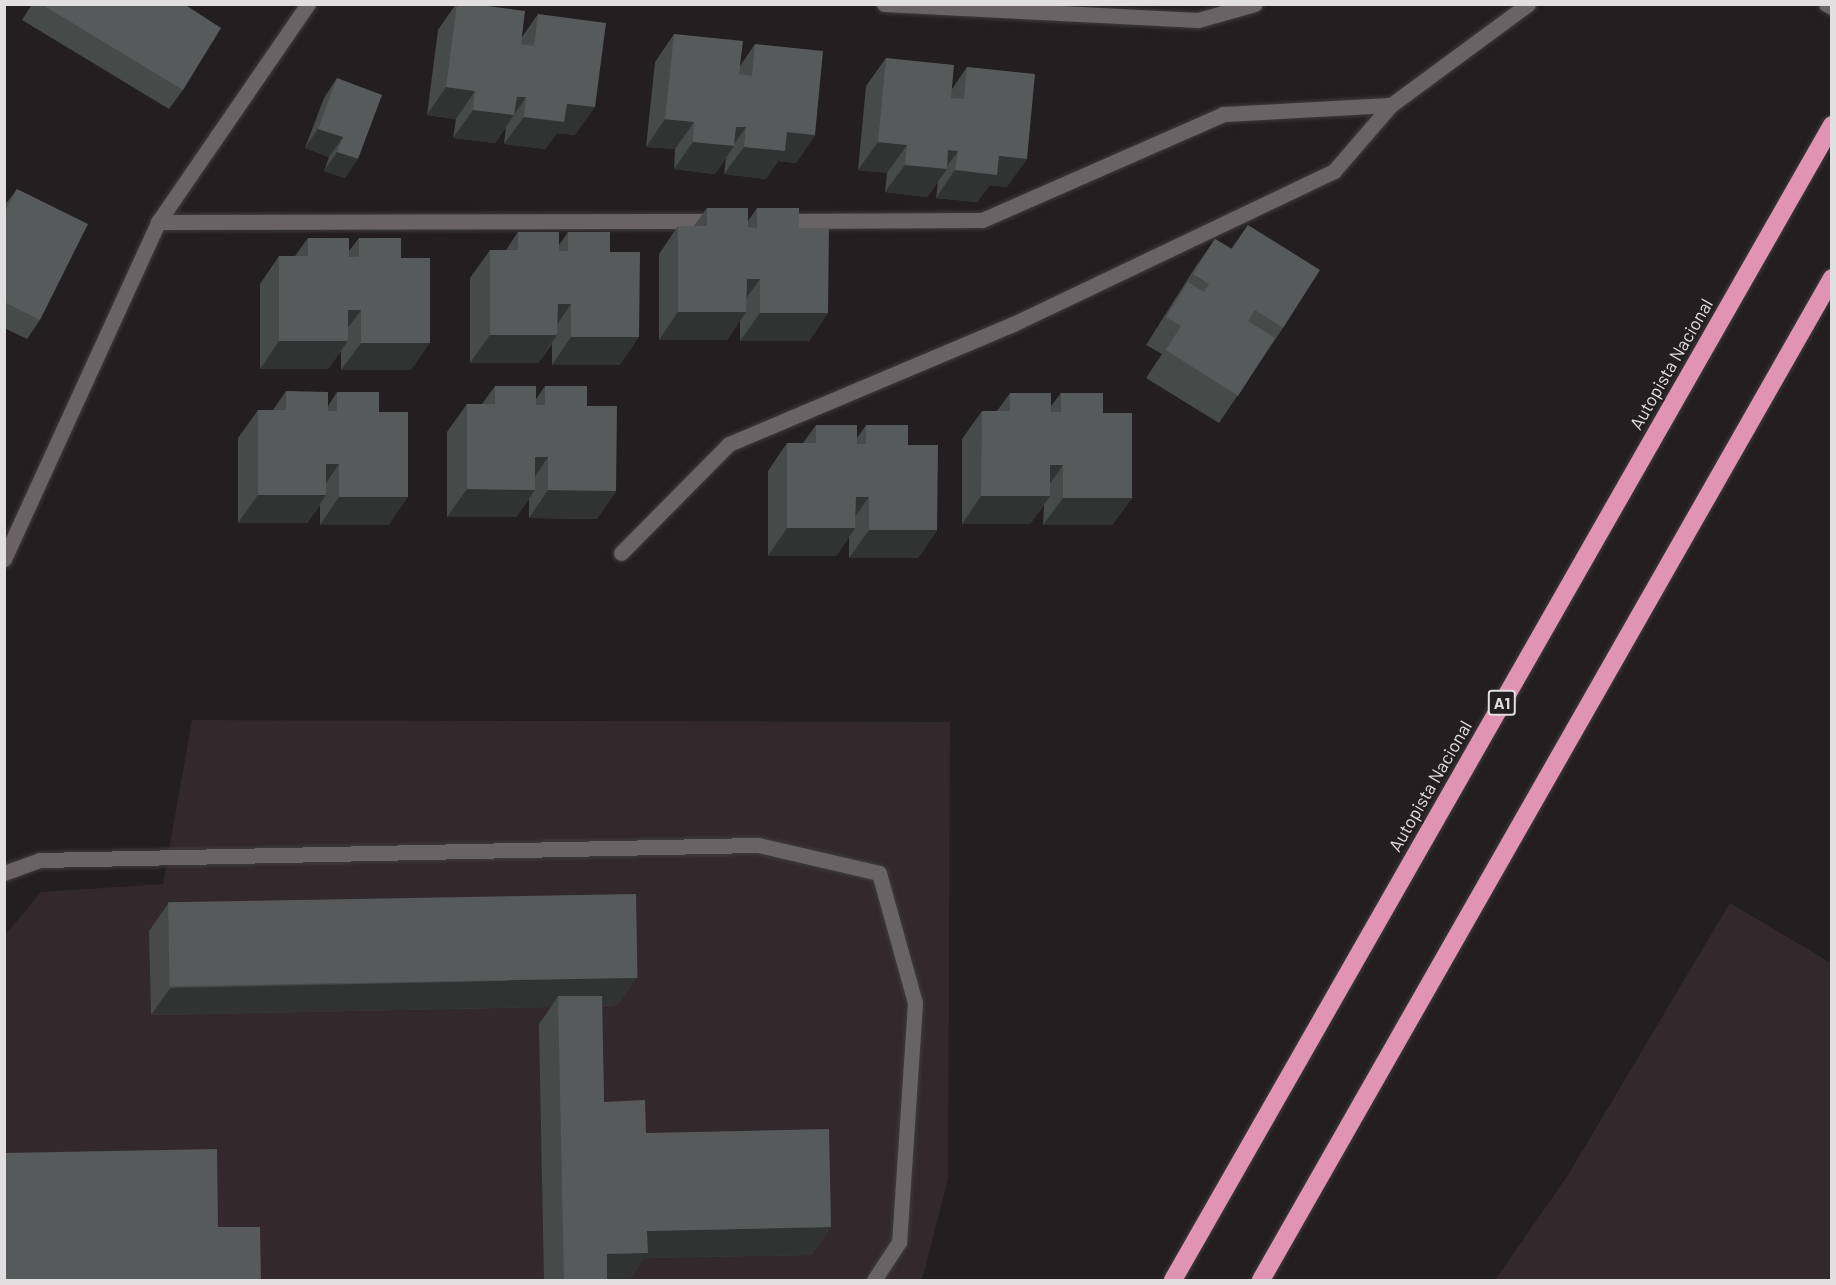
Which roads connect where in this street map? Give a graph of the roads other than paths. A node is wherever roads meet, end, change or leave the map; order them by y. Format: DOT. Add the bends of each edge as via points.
graph roads {
  1 [pos="308,4"];
  2 [pos="884,4"];
  3 [pos="1255,4"];
  4 [pos="1528,4"];
  5 [pos="1826,4"];
  6 [pos="1832,7"];
  7 [pos="1391,105"];
  8 [pos="1832,125"];
  9 [pos="731,221"];
  10 [pos="767,221"];
  11 [pos="158,222"];
  12 [pos="1832,278"];
  13 [pos="621,553"];
  14 [pos="4,559"];
  15 [pos="4,873"];
  16 [pos="874,1281"];
  17 [pos="1173,1281"];
  18 [pos="1261,1281"];
  1 -- 11 [label="street"];
  2 -- 3 [label="street" via="1198,20"];
  4 -- 7 [label="street"];
  5 -- 6 [label="street"];
  7 -- 10 [label="street" via="1223,114 982,220"];
  7 -- 13 [label="street" via="1334,171 1011,325 729,444"];
  8 -- 17 [label="highway, Autopista Nacional / A1"];
  9 -- 11 [label="street"];
  11 -- 14 [label="street"];
  12 -- 18 [label="highway"];
  15 -- 16 [label="street" via="40,860 758,845 879,873 915,1003 899,1242"];
}
